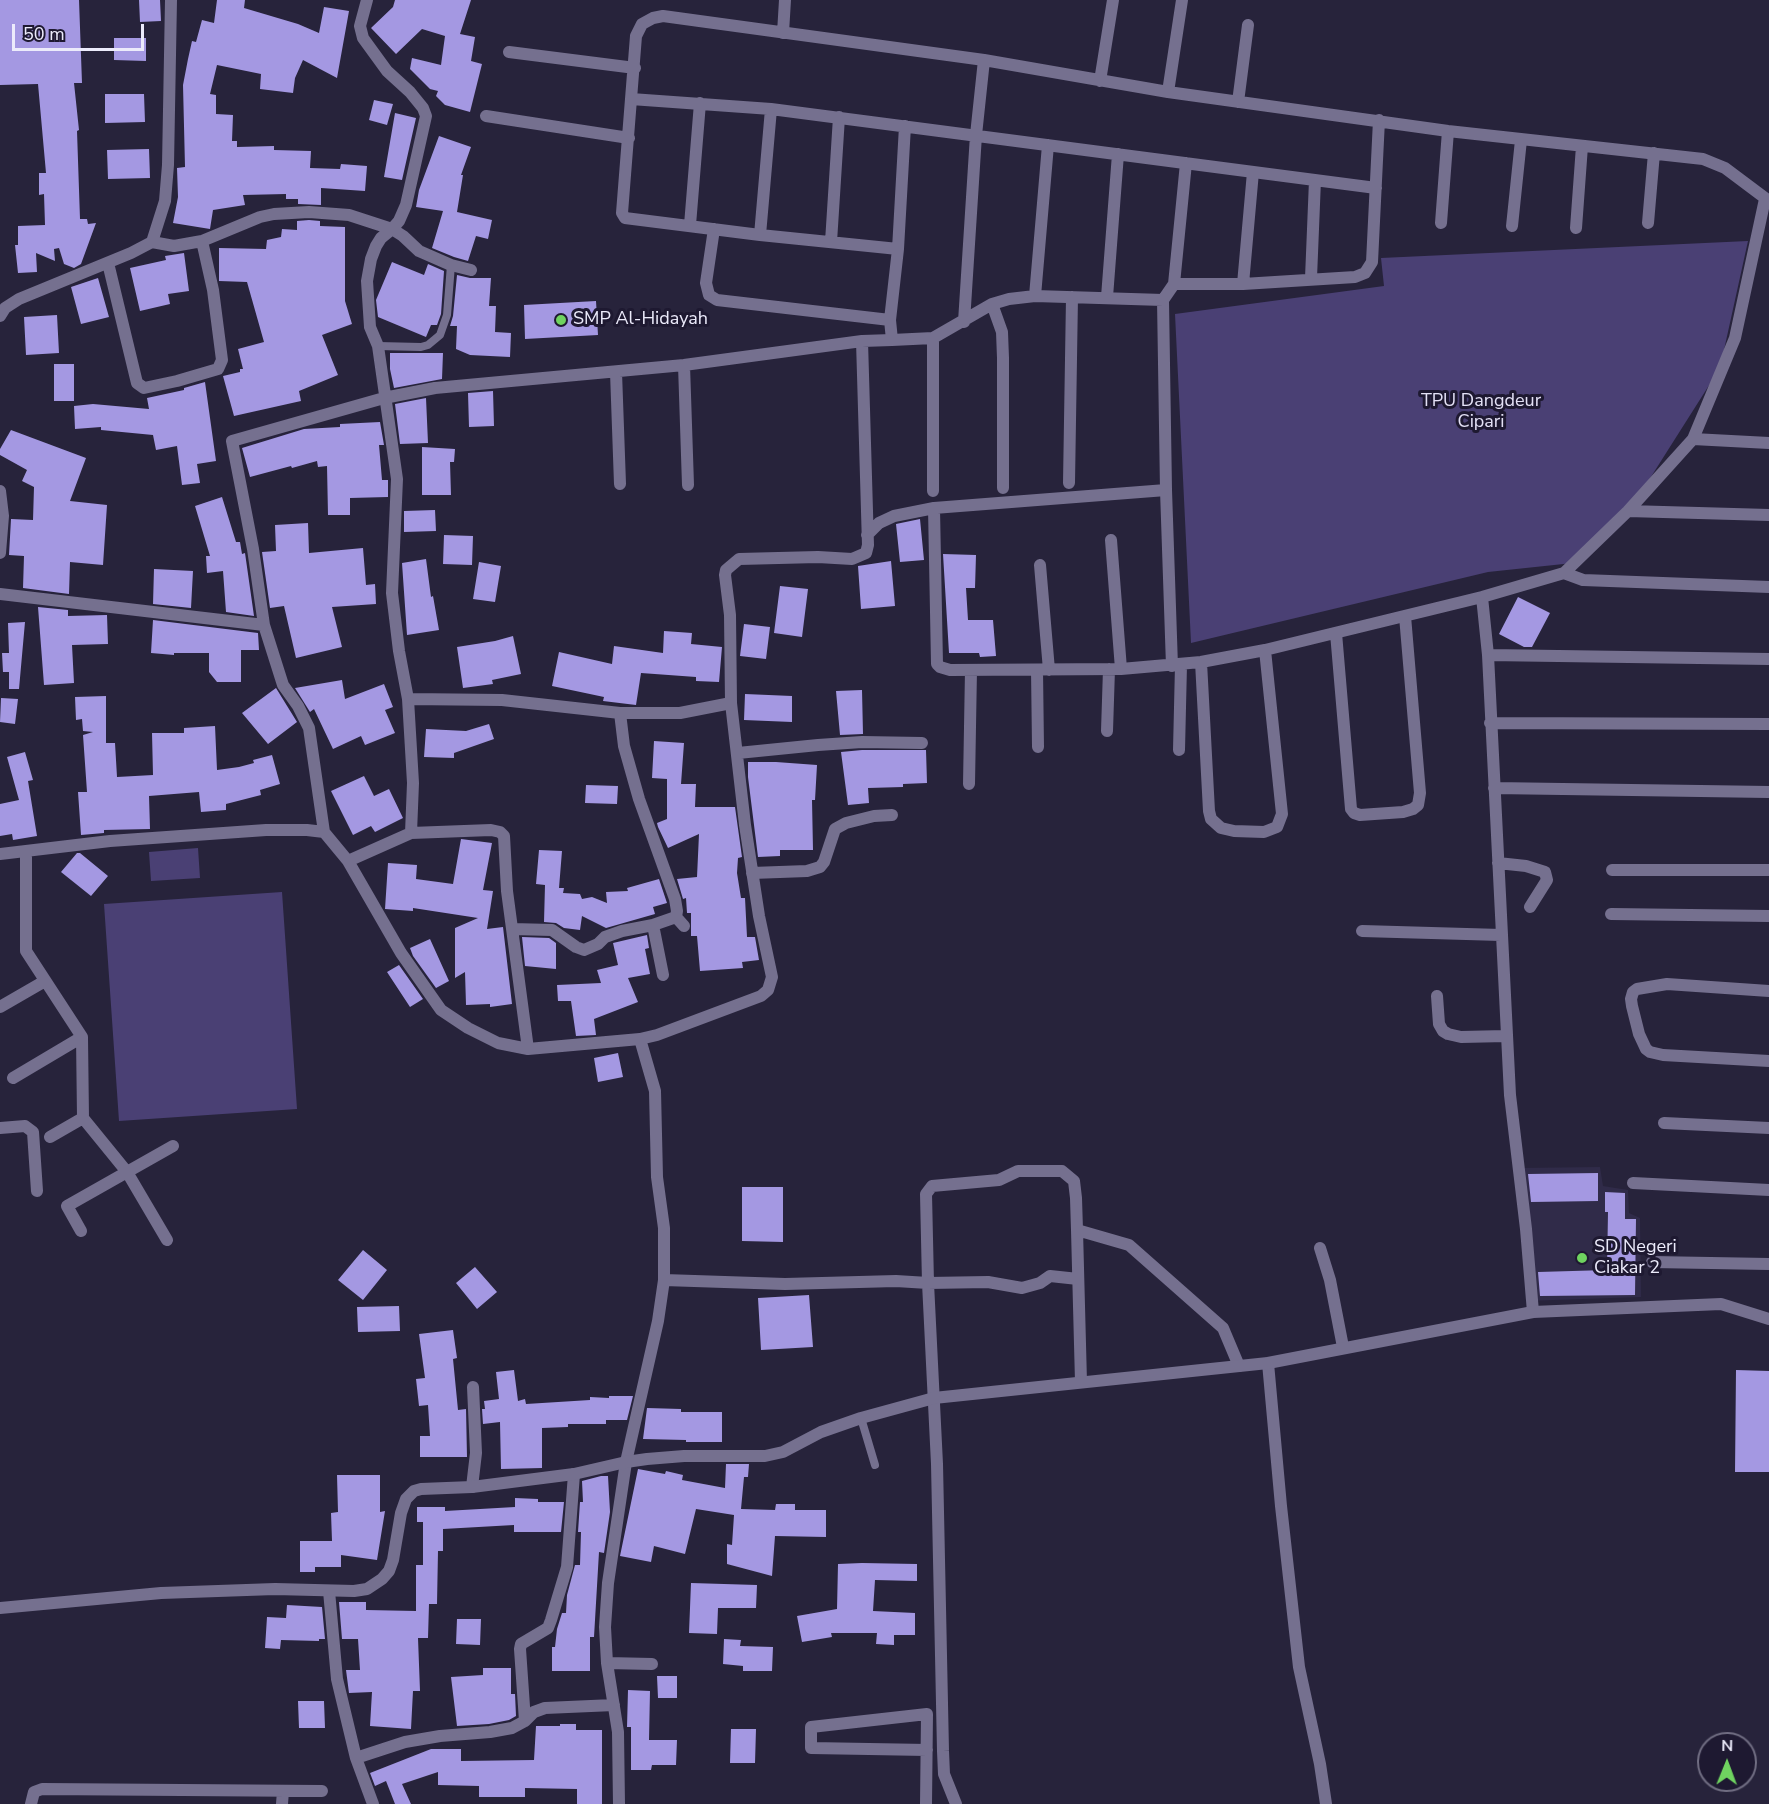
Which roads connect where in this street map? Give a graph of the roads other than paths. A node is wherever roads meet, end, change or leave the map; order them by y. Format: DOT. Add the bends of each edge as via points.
graph roads {
  1 [pos="171,0"];
  2 [pos="367,0"];
  3 [pos="785,0"];
  4 [pos="1113,0"];
  5 [pos="1182,0"];
  6 [pos="1248,25"];
  7 [pos="783,33"];
  8 [pos="509,51"];
  9 [pos="984,60"];
  10 [pos="635,68"];
  11 [pos="1100,81"];
  12 [pos="1168,92"];
  13 [pos="631,99"];
  14 [pos="1238,102"];
  15 [pos="700,103"];
  16 [pos="771,109"];
  17 [pos="486,116"];
  18 [pos="839,117"];
  19 [pos="1379,120"];
  20 [pos="905,126"];
  21 [pos="1448,131"];
  22 [pos="976,135"];
  23 [pos="629,138"];
  24 [pos="1521,140"];
  25 [pos="1048,146"];
  26 [pos="1582,146"];
  27 [pos="1654,153"];
  28 [pos="1119,154"];
  29 [pos="1186,163"];
  30 [pos="1253,172"];
  31 [pos="1316,180"];
  32 [pos="1376,188"];
  33 [pos="1767,200"];
  34 [pos="1441,222"];
  35 [pos="1648,223"];
  36 [pos="690,225"];
  37 [pos="1512,226"];
  38 [pos="1576,228"];
  39 [pos="392,229"];
  40 [pos="714,229"];
  41 [pos="760,235"];
  42 [pos="202,241"];
  43 [pos="152,242"];
  44 [pos="831,242"];
  45 [pos="898,249"];
  46 [pos="108,263"];
  47 [pos="451,265"];
  48 [pos="471,270"];
  49 [pos="1311,278"];
  50 [pos="1174,284"];
  51 [pos="1243,284"];
  52 [pos="1035,296"];
  53 [pos="1072,297"];
  54 [pos="1107,297"];
  55 [pos="1163,300"];
  56 [pos="992,304"];
  57 [pos="0,316"];
  58 [pos="890,320"];
  59 [pos="964,322"];
  60 [pos="933,338"];
  61 [pos="892,340"];
  62 [pos="862,341"];
  63 [pos="378,346"];
  64 [pos="684,365"];
  65 [pos="616,372"];
  66 [pos="384,398"];
  67 [pos="1693,439"];
  68 [pos="1769,443"];
  69 [pos="1069,483"];
  70 [pos="620,484"];
  71 [pos="688,485"];
  72 [pos="1003,488"];
  73 [pos="1166,490"];
  74 [pos="0,491"];
  75 [pos="933,491"];
  76 [pos="934,508"];
  77 [pos="1628,511"];
  78 [pos="1769,515"];
  79 [pos="867,535"];
  80 [pos="1111,540"];
  81 [pos="0,553"];
  82 [pos="1040,565"];
  83 [pos="1564,573"];
  84 [pos="1769,587"];
  85 [pos="0,594"];
  86 [pos="1482,597"];
  87 [pos="1405,616"];
  88 [pos="264,625"];
  89 [pos="1336,633"];
  90 [pos="1265,650"];
  91 [pos="1488,655"];
  92 [pos="1769,659"];
  93 [pos="1201,662"];
  94 [pos="1177,665"];
  95 [pos="1115,669"];
  96 [pos="971,670"];
  97 [pos="1043,670"];
  98 [pos="408,699"];
  99 [pos="731,703"];
  100 [pos="620,713"];
  101 [pos="1491,723"];
  102 [pos="1769,724"];
  103 [pos="1107,731"];
  104 [pos="922,743"];
  105 [pos="1038,747"];
  106 [pos="1179,750"];
  107 [pos="738,753"];
  108 [pos="969,784"];
  109 [pos="1494,788"];
  110 [pos="1769,792"];
  111 [pos="892,814"];
  112 [pos="324,832"];
  113 [pos="411,832"];
  114 [pos="26,851"];
  115 [pos="0,854"];
  116 [pos="348,861"];
  117 [pos="1498,863"];
  118 [pos="1612,870"];
  119 [pos="1769,870"];
  120 [pos="752,873"];
  121 [pos="1530,907"];
  122 [pos="1611,914"];
  123 [pos="1769,916"];
  124 [pos="653,925"];
  125 [pos="512,928"];
  126 [pos="1362,931"];
  127 [pos="1501,935"];
  128 [pos="663,975"];
  129 [pos="45,981"];
  130 [pos="1769,991"];
  131 [pos="1437,996"];
  132 [pos="0,1007"];
  133 [pos="1506,1036"];
  134 [pos="82,1037"];
  135 [pos="640,1039"];
  136 [pos="528,1049"];
  137 [pos="1769,1061"];
  138 [pos="13,1078"];
  139 [pos="83,1118"];
  140 [pos="1665,1123"];
  141 [pos="0,1128"];
  142 [pos="1769,1128"];
  143 [pos="50,1137"];
  144 [pos="173,1146"];
  145 [pos="126,1172"];
  146 [pos="1634,1183"];
  147 [pos="1769,1190"];
  148 [pos="37,1191"];
  149 [pos="1077,1230"];
  150 [pos="81,1231"];
  151 [pos="167,1240"];
  152 [pos="1320,1248"];
  153 [pos="1652,1262"];
  154 [pos="1769,1264"];
  155 [pos="1078,1279"];
  156 [pos="664,1280"];
  157 [pos="928,1283"];
  158 [pos="1533,1312"];
  159 [pos="1769,1319"];
  160 [pos="1343,1347"];
  161 [pos="1268,1363"];
  162 [pos="1239,1366"];
  163 [pos="1081,1382"];
  164 [pos="473,1387"];
  165 [pos="934,1398"];
  166 [pos="861,1418"];
  167 [pos="626,1462"];
  168 [pos="875,1465"];
  169 [pos="574,1474"];
  170 [pos="472,1487"];
  171 [pos="329,1591"];
  172 [pos="0,1608"];
  173 [pos="607,1663"];
  174 [pos="652,1664"];
  175 [pos="614,1705"];
  176 [pos="525,1721"];
  177 [pos="927,1750"];
  178 [pos="356,1758"];
  179 [pos="283,1791"];
  180 [pos="322,1791"];
  181 [pos="31,1804"];
  182 [pos="282,1804"];
  183 [pos="373,1804"];
  184 [pos="620,1804"];
  185 [pos="926,1804"];
  186 [pos="956,1804"];
  187 [pos="1326,1804"];
  1 -- 43 [label="street" via="168,165 165,201"];
  2 -- 39 [label="street" via="360,26 363,38 426,116 406,205"];
  3 -- 7 [label="street"];
  4 -- 11 [label="street"];
  5 -- 12 [label="street"];
  6 -- 14 [label="street"];
  7 -- 9 [label="street"];
  7 -- 10 [label="street" via="663,16 652,18 642,24 636,36"];
  8 -- 10 [label="street"];
  9 -- 11 [label="street"];
  9 -- 22 [label="street"];
  10 -- 13 [label="street"];
  11 -- 12 [label="street"];
  12 -- 14 [label="street"];
  13 -- 15 [label="street"];
  13 -- 23 [label="street"];
  14 -- 19 [label="street"];
  15 -- 16 [label="street"];
  15 -- 36 [label="street"];
  16 -- 18 [label="street"];
  16 -- 41 [label="street"];
  17 -- 23 [label="street"];
  18 -- 20 [label="street"];
  18 -- 44 [label="street"];
  19 -- 21 [label="street"];
  19 -- 32 [label="street"];
  20 -- 22 [label="street"];
  20 -- 45 [label="street"];
  21 -- 24 [label="street"];
  21 -- 34 [label="street"];
  22 -- 25 [label="street"];
  22 -- 59 [label="street"];
  23 -- 36 [label="street" via="622,213 625,218"];
  24 -- 26 [label="street"];
  24 -- 37 [label="street"];
  25 -- 28 [label="street"];
  25 -- 52 [label="street"];
  26 -- 27 [label="street"];
  26 -- 38 [label="street"];
  27 -- 33 [label="street" via="1703,159 1725,168"];
  27 -- 35 [label="street"];
  28 -- 29 [label="street"];
  28 -- 54 [label="street"];
  29 -- 30 [label="street"];
  29 -- 50 [label="street"];
  30 -- 31 [label="street"];
  30 -- 51 [label="street"];
  31 -- 32 [label="street"];
  31 -- 49 [label="street"];
  32 -- 49 [label="street" via="1372,262 1365,273 1356,277"];
  33 -- 67 [label="street" via="1735,338"];
  36 -- 40 [label="street"];
  39 -- 42 [label="street" via="349,215 286,212 260,217"];
  39 -- 47 [label="street" via="419,251"];
  39 -- 63 [label="street" via="376,246 367,281 370,327"];
  40 -- 41 [label="street"];
  40 -- 58 [label="street" via="706,283 709,295 717,300"];
  41 -- 44 [label="street"];
  42 -- 43 [label="street" via="174,246"];
  42 -- 46 [label="street" via="222,360 218,369 177,381 144,388 137,383"];
  43 -- 46 [label="street"];
  44 -- 45 [label="street"];
  45 -- 58 [label="street"];
  46 -- 57 [label="street" via="19,299"];
  47 -- 48 [label="street"];
  47 -- 63 [label="lane" via="447,315 440,335 421,347"];
  49 -- 51 [label="street"];
  50 -- 51 [label="street"];
  50 -- 55 [label="street"];
  52 -- 53 [label="street"];
  52 -- 56 [label="street"];
  53 -- 54 [label="street"];
  53 -- 69 [label="street"];
  54 -- 55 [label="street"];
  55 -- 73 [label="street"];
  56 -- 59 [label="street"];
  56 -- 72 [label="street" via="1002,332"];
  58 -- 61 [label="street"];
  59 -- 60 [label="street"];
  60 -- 61 [label="street"];
  60 -- 75 [label="street"];
  61 -- 62 [label="street"];
  62 -- 64 [label="street"];
  62 -- 79 [label="street"];
  63 -- 66 [label="street"];
  64 -- 65 [label="street"];
  64 -- 71 [label="street"];
  65 -- 66 [label="street" via="435,388"];
  65 -- 70 [label="street"];
  66 -- 88 [label="street" via="232,441 254,549"];
  66 -- 98 [label="street" via="397,479 392,593"];
  67 -- 68 [label="street"];
  67 -- 77 [label="street"];
  73 -- 76 [label="street"];
  73 -- 94 [label="street"];
  74 -- 81 [label="street"];
  76 -- 79 [label="street" via="894,516"];
  76 -- 96 [label="street" via="938,663 950,670"];
  77 -- 78 [label="street"];
  77 -- 83 [label="street"];
  79 -- 99 [label="street" via="866,553 852,559 739,559 726,570"];
  80 -- 95 [label="street"];
  82 -- 97 [label="street"];
  83 -- 84 [label="street" via="1583,580"];
  83 -- 86 [label="street"];
  85 -- 88 [label="street"];
  86 -- 87 [label="street"];
  86 -- 91 [label="street"];
  87 -- 89 [label="street"];
  87 -- 89 [label="street" via="1420,793 1418,805 1403,812 1360,815 1351,809"];
  88 -- 112 [label="street" via="283,685 309,728"];
  89 -- 90 [label="street"];
  90 -- 93 [label="street"];
  90 -- 93 [label="street" via="1282,814 1277,827 1264,832 1221,828 1209,811"];
  91 -- 92 [label="street"];
  91 -- 101 [label="street"];
  93 -- 94 [label="street"];
  94 -- 95 [label="street"];
  94 -- 106 [label="street"];
  95 -- 97 [label="street"];
  95 -- 103 [label="street"];
  96 -- 97 [label="street"];
  96 -- 108 [label="street"];
  97 -- 105 [label="street"];
  98 -- 100 [label="street" via="502,700"];
  98 -- 113 [label="street" via="413,783"];
  99 -- 100 [label="street" via="680,713"];
  99 -- 107 [label="street"];
  100 -- 124 [label="street" via="624,746 639,799 680,921"];
  101 -- 102 [label="street"];
  101 -- 109 [label="street"];
  104 -- 107 [label="street" via="862,742"];
  107 -- 120 [label="street"];
  109 -- 110 [label="street"];
  109 -- 117 [label="street"];
  111 -- 120 [label="street" via="846,823 835,829 820,867"];
  112 -- 114 [label="street" via="266,830"];
  112 -- 116 [label="street"];
  113 -- 116 [label="street"];
  113 -- 125 [label="street" via="500,832 505,843"];
  114 -- 115 [label="street"];
  114 -- 129 [label="street" via="26,951"];
  116 -- 136 [label="street" via="401,953 441,1010 498,1043"];
  117 -- 121 [label="street" via="1545,872 1546,880"];
  117 -- 127 [label="street"];
  118 -- 119 [label="street"];
  120 -- 135 [label="street" via="772,977 768,990 743,1003"];
  122 -- 123 [label="street"];
  124 -- 125 [label="street" via="605,937 584,950 552,930"];
  124 -- 128 [label="street"];
  125 -- 136 [label="street"];
  126 -- 127 [label="street"];
  127 -- 133 [label="street"];
  129 -- 132 [label="street"];
  129 -- 134 [label="street"];
  130 -- 137 [label="street" via="1667,984 1636,989 1631,999 1639,1034 1650,1052"];
  131 -- 133 [label="street" via="1439,1024 1448,1034"];
  133 -- 158 [label="street"];
  134 -- 138 [label="street"];
  134 -- 139 [label="street"];
  135 -- 136 [label="street"];
  135 -- 156 [label="street" via="655,1091"];
  139 -- 143 [label="street"];
  139 -- 145 [label="street"];
  140 -- 142 [label="street"];
  141 -- 148 [label="street" via="25,1126 33,1132"];
  144 -- 145 [label="street"];
  145 -- 150 [label="street" via="67,1206"];
  145 -- 151 [label="street"];
  146 -- 147 [label="street"];
  149 -- 155 [label="street"];
  149 -- 157 [label="street" via="1074,1181 1062,1171 1018,1171 999,1180 932,1186 926,1194"];
  149 -- 162 [label="street" via="1129,1245 1223,1328"];
  152 -- 160 [label="street"];
  153 -- 154 [label="street"];
  155 -- 157 [label="street" via="1050,1276 1022,1288 988,1282"];
  155 -- 163 [label="street"];
  156 -- 157 [label="street"];
  156 -- 167 [label="street"];
  157 -- 165 [label="street"];
  158 -- 159 [label="street" via="1721,1304"];
  158 -- 160 [label="street"];
  160 -- 161 [label="street"];
  161 -- 162 [label="street"];
  161 -- 187 [label="street" via="1299,1667"];
  162 -- 163 [label="street"];
  163 -- 165 [label="street"];
  164 -- 170 [label="street" via="476,1453"];
  165 -- 166 [label="street"];
  165 -- 186 [label="street" via="943,1763"];
  166 -- 167 [label="street" via="765,1456 684,1456"];
  166 -- 168 [label="lane"];
  167 -- 169 [label="street"];
  167 -- 173 [label="street" via="608,1583"];
  169 -- 170 [label="street"];
  169 -- 176 [label="street" via="567,1567 551,1620 548,1628 521,1644 520,1649"];
  170 -- 171 [label="street" via="421,1489 409,1494 400,1513 389,1571 367,1589"];
  171 -- 172 [label="street" via="162,1593"];
  171 -- 178 [label="street" via="335,1670"];
  173 -- 174 [label="street"];
  173 -- 175 [label="street"];
  175 -- 176 [label="street" via="545,1708"];
  175 -- 184 [label="street"];
  176 -- 178 [label="street" via="499,1731 405,1742"];
  177 -- 177 [label="street" via="811,1748 811,1727 927,1714"];
  177 -- 185 [label="street"];
  178 -- 183 [label="street"];
  179 -- 180 [label="street"];
  179 -- 181 [label="street" via="42,1789 34,1792"];
  179 -- 182 [label="street"];
}
